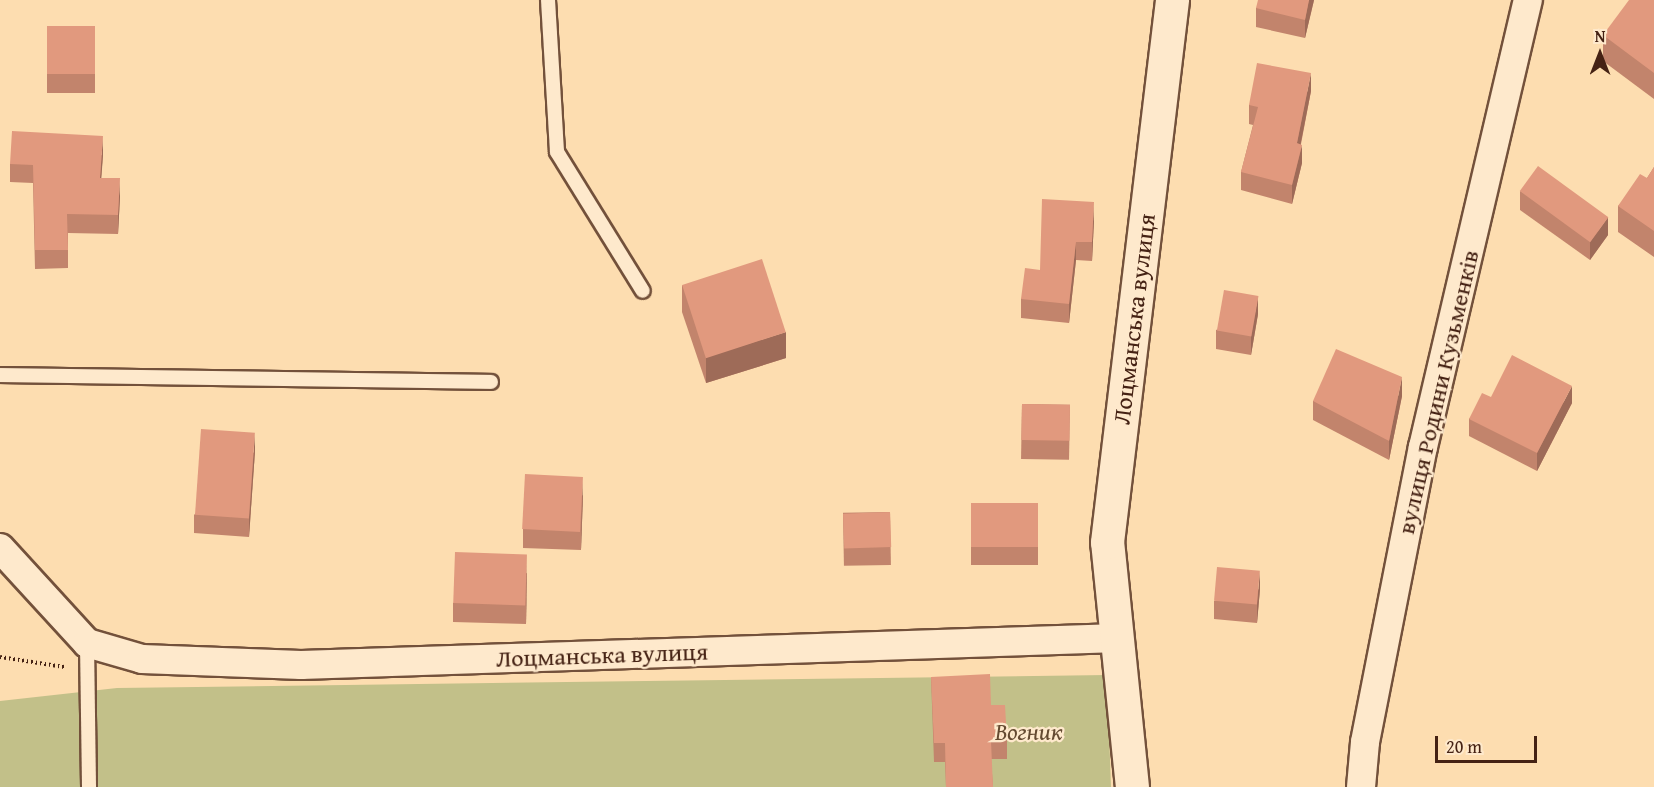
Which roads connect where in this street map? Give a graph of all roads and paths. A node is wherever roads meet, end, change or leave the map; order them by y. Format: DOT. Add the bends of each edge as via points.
graph roads {
  1 [pos="548,0"];
  2 [pos="1172,0"];
  3 [pos="1528,0"];
  4 [pos="643,291"];
  5 [pos="0,375"];
  6 [pos="491,382"];
  7 [pos="0,548"];
  8 [pos="1119,638"];
  9 [pos="87,643"];
  10 [pos="0,657"];
  11 [pos="87,671"];
  12 [pos="89,787"];
  13 [pos="1132,787"];
  14 [pos="1361,787"];
  1 -- 4 [label="lane" via="557,152"];
  2 -- 8 [label="street, Лоцманська вулиця" via="1107,542"];
  3 -- 14 [label="street, вулиця Родини Кузьменків" via="1423,447 1365,742"];
  5 -- 6 [label="lane"];
  7 -- 9 [label="street"];
  8 -- 9 [label="street, Лоцманська вулиця" via="301,664 142,659"];
  8 -- 13 [label="street, Лоцманська вулиця"];
  9 -- 11 [label="lane"];
  10 -- 11 [label="path"];
  11 -- 12 [label="lane"];
}
